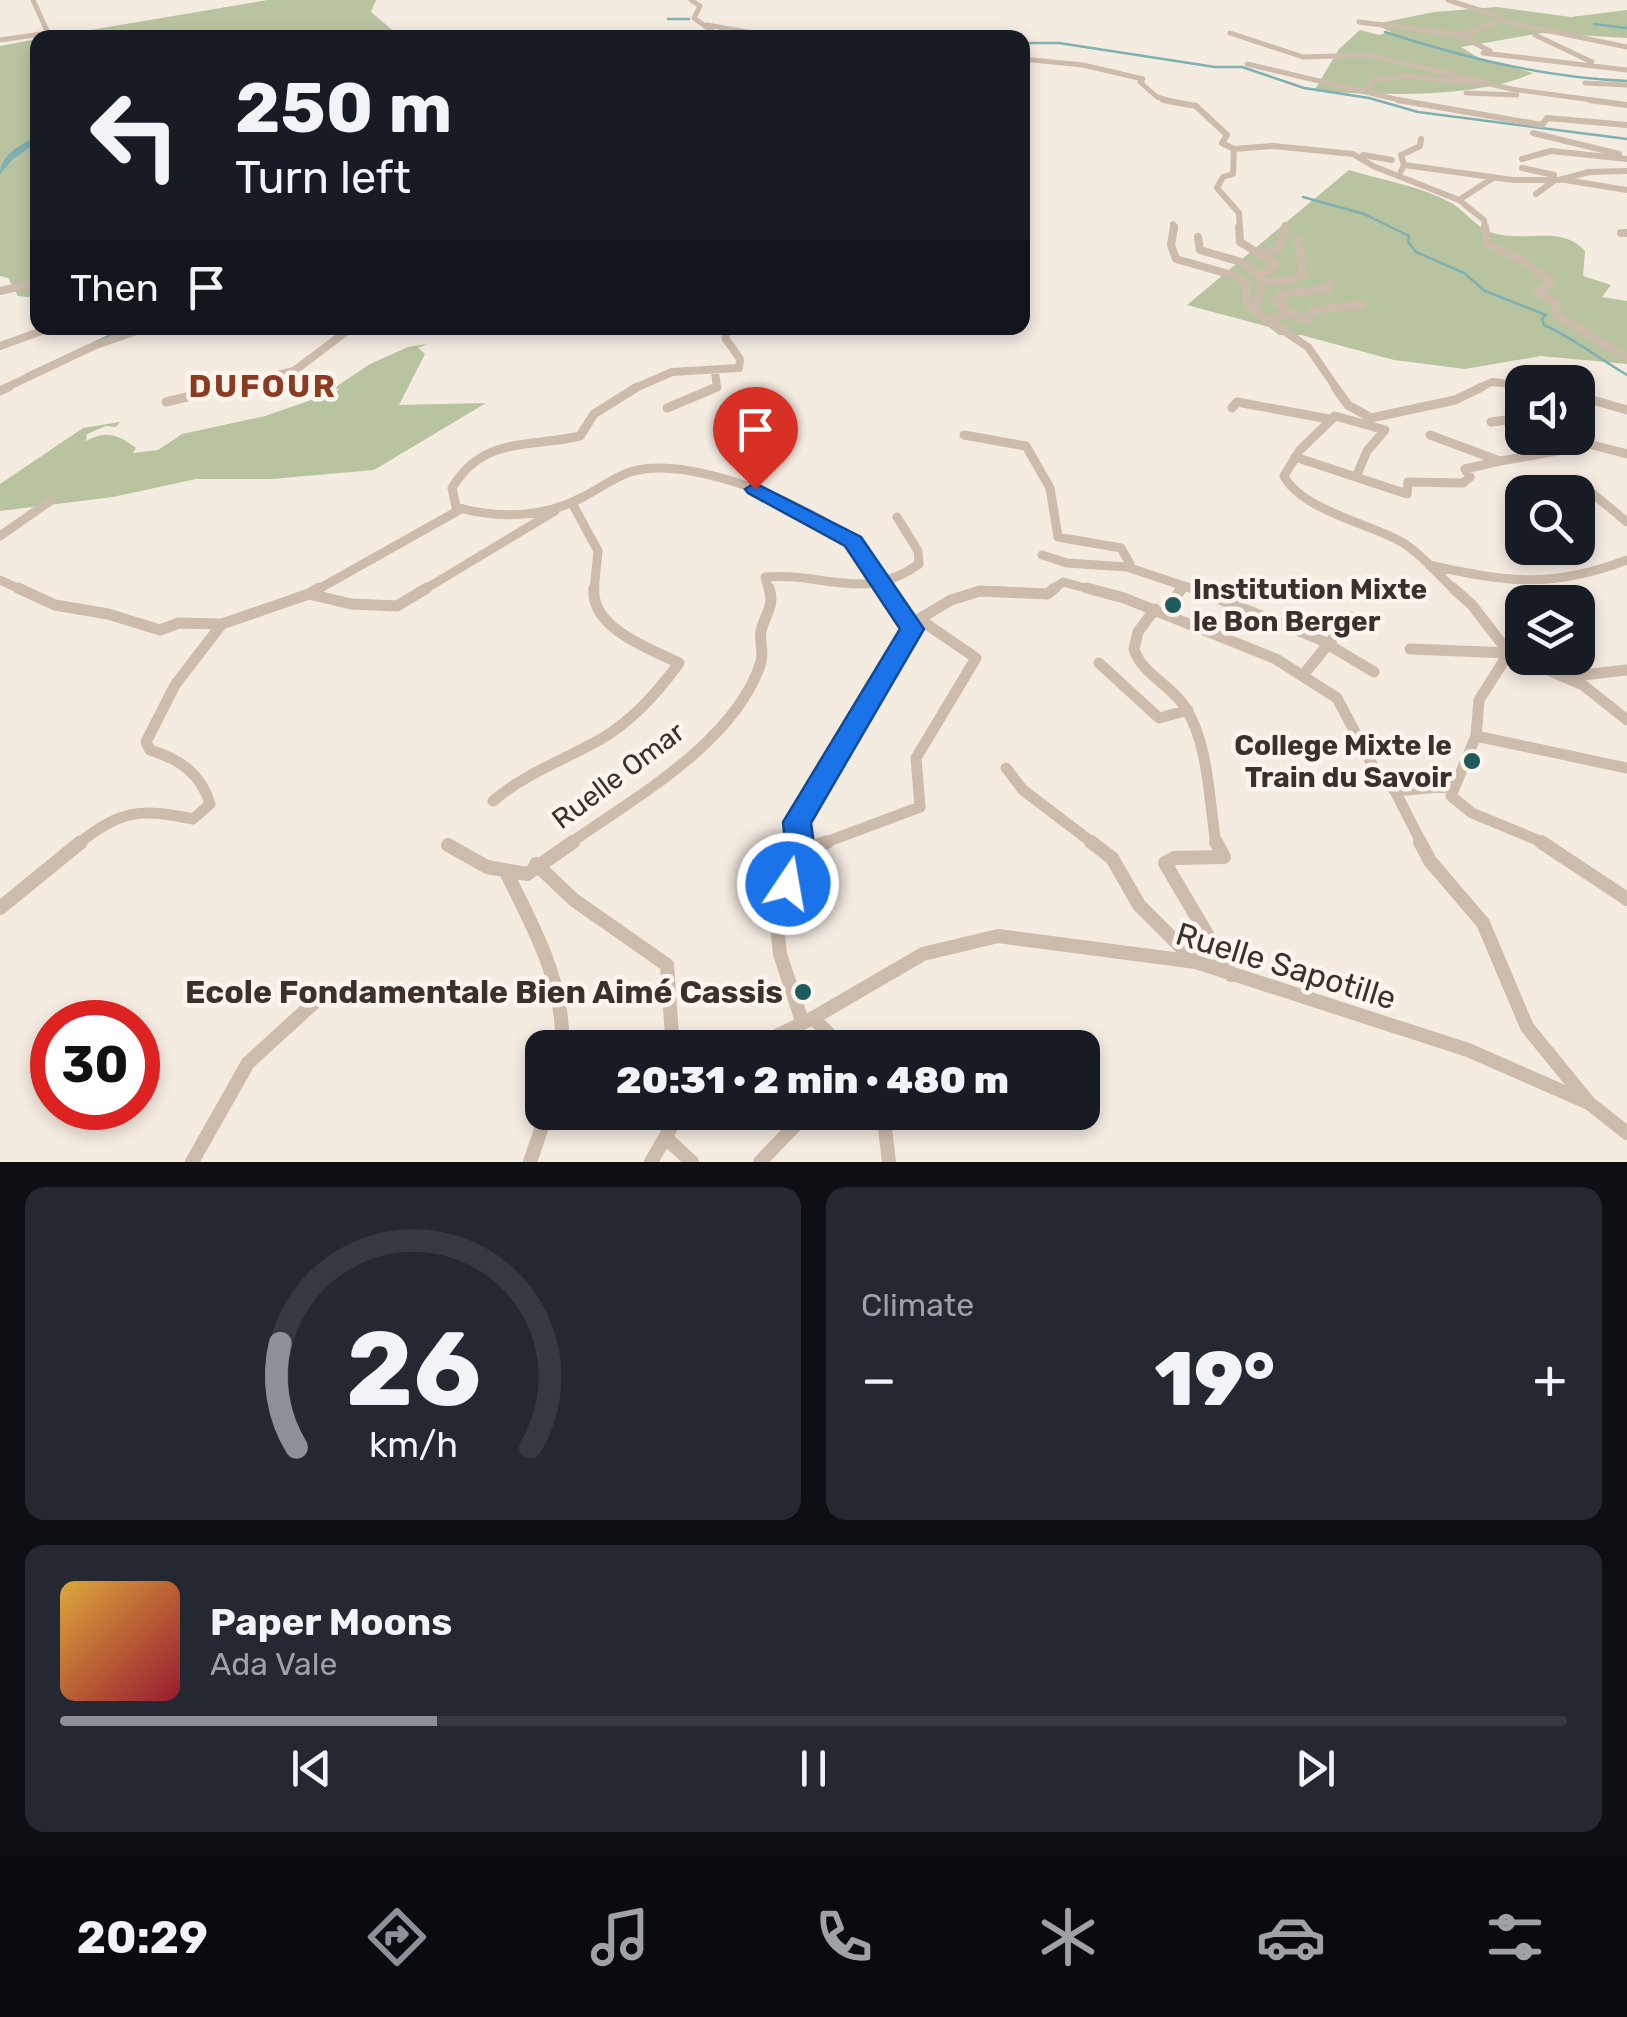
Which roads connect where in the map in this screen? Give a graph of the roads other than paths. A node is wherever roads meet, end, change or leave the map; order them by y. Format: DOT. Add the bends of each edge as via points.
graph roads {
  1 [pos="33,0"];
  2 [pos="690,0"];
  3 [pos="1448,0"];
  4 [pos="1500,20"];
  5 [pos="1359,22"];
  6 [pos="706,25"];
  7 [pos="1529,28"];
  8 [pos="47,30"];
  9 [pos="712,30"];
  10 [pos="736,30"];
  11 [pos="1230,32"];
  12 [pos="1462,35"];
  13 [pos="30,36"];
  14 [pos="0,40"];
  15 [pos="1627,46"];
  16 [pos="1482,53"];
  17 [pos="1498,56"];
  18 [pos="1030,60"];
  19 [pos="1564,62"];
  20 [pos="1247,64"];
  21 [pos="1597,64"];
  22 [pos="1558,68"];
  23 [pos="1627,70"];
  24 [pos="1490,82"];
  25 [pos="1585,83"];
  26 [pos="1627,85"];
  27 [pos="1366,91"];
  28 [pos="1466,92"];
  29 [pos="1542,94"];
  30 [pos="1627,105"];
  31 [pos="1627,126"];
  32 [pos="1533,133"];
  33 [pos="1578,138"];
  34 [pos="1421,139"];
  35 [pos="1234,149"];
  36 [pos="1552,151"];
  37 [pos="1353,154"];
  38 [pos="1522,158"];
  39 [pos="1626,159"];
  40 [pos="1392,160"];
  41 [pos="1429,162"];
  42 [pos="1404,166"];
  43 [pos="1441,168"];
  44 [pos="1522,168"];
  45 [pos="1627,172"];
  46 [pos="1397,175"];
  47 [pos="1493,178"];
  48 [pos="1560,179"];
  49 [pos="1627,190"];
  50 [pos="1536,194"];
  51 [pos="1460,200"];
  52 [pos="1173,224"];
  53 [pos="1285,225"];
  54 [pos="1198,236"];
  55 [pos="1298,239"];
  56 [pos="1263,256"];
  57 [pos="1260,279"];
  58 [pos="1330,283"];
  59 [pos="30,284"];
  60 [pos="0,291"];
  61 [pos="1361,306"];
  62 [pos="1254,311"];
  63 [pos="1290,314"];
  64 [pos="1265,320"];
  65 [pos="31,335"];
  66 [pos="124,335"];
  67 [pos="342,335"];
  68 [pos="725,335"];
  69 [pos="0,346"];
  70 [pos="1627,358"];
  71 [pos="715,372"];
  72 [pos="1505,383"];
  73 [pos="0,391"];
  74 [pos="1595,401"];
  75 [pos="166,402"];
  76 [pos="667,408"];
  77 [pos="1244,410"];
  78 [pos="1627,410"];
  79 [pos="1330,419"];
  80 [pos="1505,420"];
  81 [pos="1370,421"];
  82 [pos="1491,422"];
  83 [pos="964,435"];
  84 [pos="1430,435"];
  85 [pos="1595,446"];
  86 [pos="1627,454"];
  87 [pos="1531,455"];
  88 [pos="1294,458"];
  89 [pos="1500,460"];
  90 [pos="1356,478"];
  91 [pos="1595,495"];
  92 [pos="50,501"];
  93 [pos="567,505"];
  94 [pos="461,509"];
  95 [pos="897,518"];
  96 [pos="1627,522"];
  97 [pos="0,536"];
  98 [pos="1042,555"];
  99 [pos="1627,560"];
  100 [pos="1428,565"];
  101 [pos="1127,568"];
  102 [pos="0,580"];
  103 [pos="882,583"];
  104 [pos="1183,587"];
  105 [pos="309,594"];
  106 [pos="1160,611"];
  107 [pos="1350,616"];
  108 [pos="222,624"];
  109 [pos="915,624"];
  110 [pos="1329,645"];
  111 [pos="1505,648"];
  112 [pos="1410,649"];
  113 [pos="1505,653"];
  114 [pos="1505,659"];
  115 [pos="1099,662"];
  116 [pos="1627,670"];
  117 [pos="1374,672"];
  118 [pos="1304,674"];
  119 [pos="1559,675"];
  120 [pos="1573,681"];
  121 [pos="1188,710"];
  122 [pos="1627,720"];
  123 [pos="1476,736"];
  124 [pos="1006,768"];
  125 [pos="1627,768"];
  126 [pos="1452,786"];
  127 [pos="1395,790"];
  128 [pos="493,801"];
  129 [pos="448,845"];
  130 [pos="800,852"];
  131 [pos="536,864"];
  132 [pos="505,870"];
  133 [pos="1627,899"];
  134 [pos="0,908"];
  135 [pos="1196,962"];
  136 [pos="1232,976"];
  137 [pos="318,999"];
  138 [pos="808,1020"];
  139 [pos="565,1030"];
  140 [pos="672,1030"];
  141 [pos="788,1030"];
  142 [pos="820,1030"];
  143 [pos="1589,1102"];
  144 [pos="541,1130"];
  145 [pos="671,1130"];
  146 [pos="791,1130"];
  147 [pos="887,1130"];
  148 [pos="1627,1132"];
  149 [pos="667,1139"];
  150 [pos="192,1162"];
  151 [pos="530,1162"];
  152 [pos="652,1162"];
  153 [pos="692,1162"];
  154 [pos="760,1162"];
  155 [pos="889,1162"];
  1 -- 8 [label="street"];
  2 -- 6 [label="street" via="700,6 694,18"];
  3 -- 4 [label="street"];
  4 -- 7 [label="street"];
  4 -- 12 [label="street"];
  5 -- 12 [label="street"];
  6 -- 9 [label="street"];
  6 -- 10 [label="street"];
  7 -- 15 [label="street"];
  7 -- 21 [label="street" via="1522,30"];
  11 -- 24 [label="street" via="1303,57 1370,56"];
  12 -- 17 [label="street"];
  13 -- 14 [label="street"];
  16 -- 17 [label="street"];
  17 -- 19 [label="street"];
  18 -- 35 [label="street" via="1143,79 1149,94 1164,102 1202,109 1227,135 1222,143"];
  19 -- 21 [label="street"];
  19 -- 22 [label="street"];
  20 -- 27 [label="street"];
  21 -- 23 [label="street"];
  24 -- 27 [label="street" via="1395,77 1373,80"];
  24 -- 29 [label="street"];
  25 -- 26 [label="street"];
  27 -- 31 [label="street" via="1526,124 1546,124 1547,118"];
  28 -- 29 [label="street"];
  29 -- 30 [label="street"];
  32 -- 33 [label="street"];
  33 -- 36 [label="street"];
  33 -- 39 [label="street"];
  34 -- 42 [label="street" via="1401,155"];
  35 -- 37 [label="street"];
  35 -- 56 [label="street" via="1232,174 1217,188 1239,213 1240,242"];
  36 -- 38 [label="street"];
  36 -- 39 [label="street"];
  37 -- 40 [label="street"];
  37 -- 46 [label="street"];
  41 -- 43 [label="street"];
  42 -- 43 [label="street"];
  42 -- 46 [label="street"];
  43 -- 47 [label="street"];
  44 -- 48 [label="street"];
  45 -- 48 [label="street"];
  46 -- 51 [label="street"];
  47 -- 48 [label="street"];
  47 -- 51 [label="street"];
  48 -- 49 [label="street"];
  48 -- 50 [label="street"];
  51 -- 70 [label="street" via="1484,220 1487,244 1551,282 1538,292 1557,304 1560,317"];
  52 -- 62 [label="street" via="1176,259 1236,276 1246,284"];
  53 -- 56 [label="street" via="1280,248"];
  54 -- 57 [label="street" via="1200,250 1241,262"];
  55 -- 57 [label="street" via="1302,276"];
  56 -- 57 [label="street" via="1276,266"];
  57 -- 62 [label="street"];
  58 -- 63 [label="street" via="1314,294 1280,296 1276,301"];
  59 -- 60 [label="street"];
  61 -- 63 [label="street" via="1314,310 1308,322"];
  62 -- 64 [label="street"];
  63 -- 64 [label="street"];
  64 -- 81 [label="street" via="1308,347 1348,405"];
  65 -- 69 [label="street"];
  66 -- 73 [label="street"];
  67 -- 75 [label="street" via="294,371"];
  68 -- 71 [label="street" via="739,368"];
  71 -- 76 [label="street" via="716,387"];
  71 -- 94 [label="street" via="672,372 646,381 594,414 580,436 476,458 452,488"];
  72 -- 81 [label="street"];
  74 -- 78 [label="street"];
  77 -- 79 [label="street" via="1232,408 1234,403"];
  79 -- 81 [label="street"];
  79 -- 88 [label="street"];
  80 -- 82 [label="street"];
  81 -- 90 [label="street" via="1384,430"];
  83 -- 101 [label="street" via="1026,446 1044,472 1058,512 1058,536 1121,548"];
  84 -- 89 [label="street"];
  85 -- 86 [label="street"];
  87 -- 89 [label="street"];
  88 -- 90 [label="street"];
  88 -- 100 [label="street" via="1284,476 1288,484 1325,509 1396,538"];
  89 -- 90 [label="street" via="1465,469 1470,477 1462,482 1408,482 1406,494"];
  91 -- 96 [label="street"];
  92 -- 97 [label="street"];
  93 -- 94 [label="street" via="510,514"];
  93 -- 103 [label="street" via="614,478 665,466 755,489 853,542"];
  93 -- 105 [label="street" via="397,606"];
  93 -- 128 [label="street" via="598,552 593,596 616,633 679,663 606,737 519,778"];
  94 -- 105 [label="street"];
  95 -- 103 [label="street" via="919,564 904,578"];
  98 -- 101 [label="street"];
  99 -- 100 [label="street" via="1550,585"];
  100 -- 111 [label="street"];
  101 -- 104 [label="street"];
  102 -- 108 [label="street" via="55,606 160,630 179,623"];
  103 -- 109 [label="street"];
  103 -- 131 [label="street, Ruelle Omar" via="850,587 786,573 765,577 773,602 760,634 762,659 742,699 694,755"];
  104 -- 106 [label="street"];
  104 -- 110 [label="street"];
  105 -- 108 [label="street"];
  106 -- 109 [label="street" via="1062,582 1047,594 980,588 944,600"];
  106 -- 118 [label="street"];
  106 -- 121 [label="street" via="1136,632 1134,652"];
  107 -- 110 [label="street"];
  108 -- 134 [label="street" via="175,685 146,742 189,768 210,804 193,819 148,810 106,821"];
  109 -- 130 [label="street" via="797,822"];
  109 -- 130 [label="street" via="976,658 916,758 920,807"];
  110 -- 117 [label="street"];
  110 -- 118 [label="street"];
  112 -- 113 [label="street"];
  114 -- 123 [label="street" via="1479,700"];
  115 -- 121 [label="street" via="1159,718"];
  116 -- 120 [label="street"];
  118 -- 127 [label="street" via="1337,698 1374,768"];
  119 -- 120 [label="street"];
  120 -- 122 [label="street"];
  121 -- 136 [label="street" via="1224,857 1164,862"];
  123 -- 125 [label="street"];
  123 -- 126 [label="street"];
  124 -- 135 [label="street" via="1023,790 1112,858 1139,904"];
  126 -- 127 [label="street"];
  126 -- 133 [label="street" via="1458,805 1551,846"];
  127 -- 143 [label="street" via="1430,861 1483,922 1527,1027"];
  129 -- 132 [label="street" via="487,868"];
  130 -- 138 [label="street" via="776,916 780,954"];
  131 -- 132 [label="street, Ruelle Omar" via="527,874"];
  131 -- 140 [label="street" via="574,900 667,965"];
  132 -- 139 [label="street" via="546,960"];
  135 -- 136 [label="street, Ruelle Sapotille"];
  135 -- 138 [label="street, Ruelle Sapotille" via="998,936 923,954"];
  136 -- 143 [label="street, Ruelle Sapotille" via="1468,1050"];
  137 -- 150 [label="street" via="248,1063"];
  138 -- 141 [label="street, Ruelle Sapotille"];
  138 -- 142 [label="street"];
  143 -- 148 [label="street, Ruelle Sapotille"];
  144 -- 151 [label="street"];
  145 -- 149 [label="street"];
  146 -- 154 [label="street"];
  147 -- 155 [label="street"];
  149 -- 152 [label="street"];
  149 -- 153 [label="street"];
}
